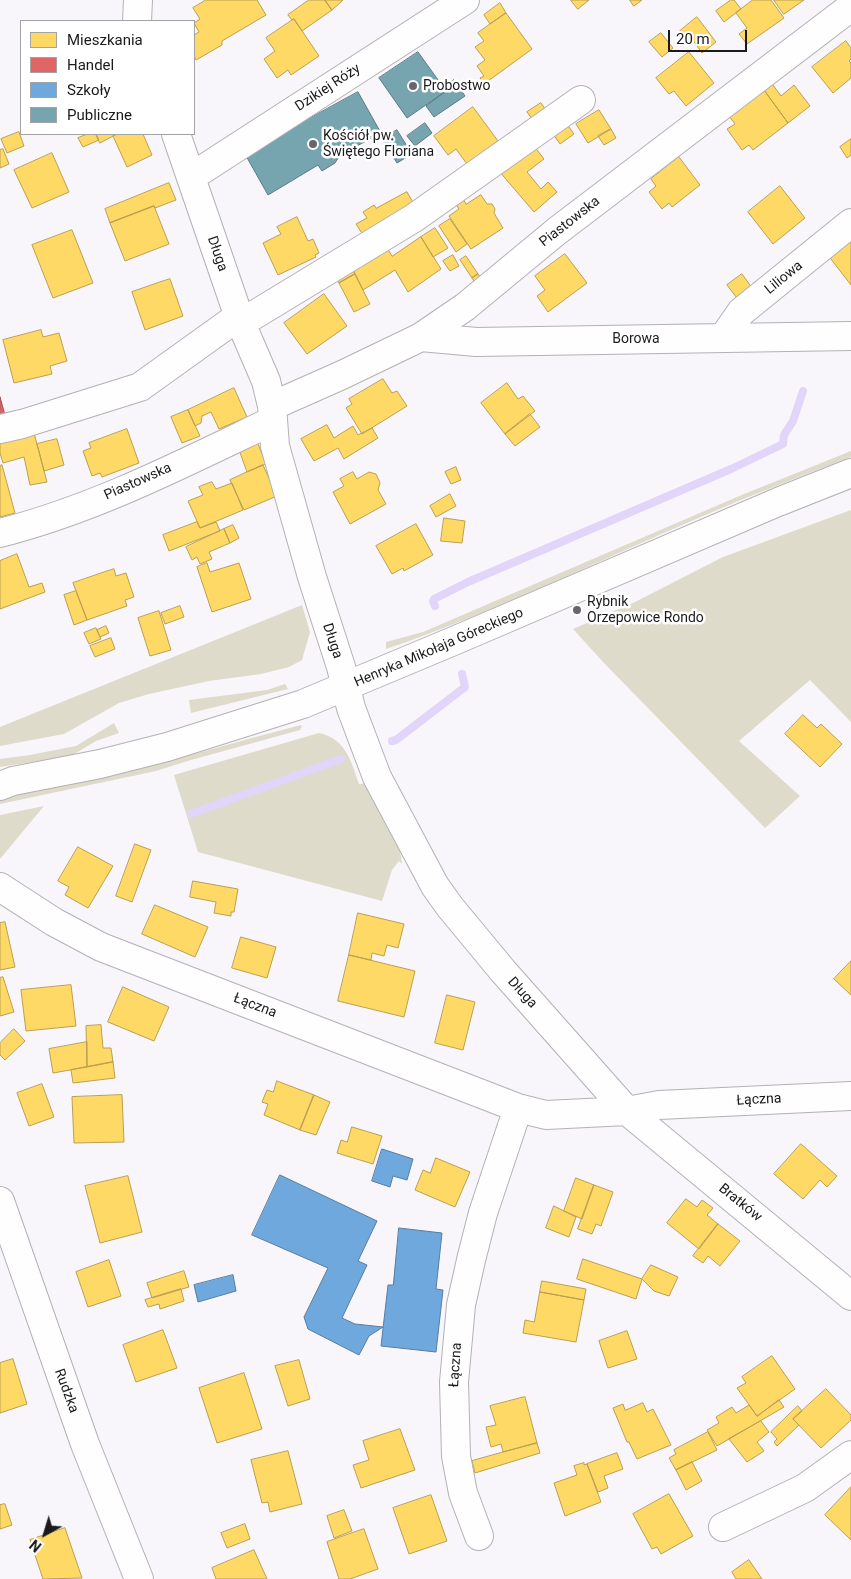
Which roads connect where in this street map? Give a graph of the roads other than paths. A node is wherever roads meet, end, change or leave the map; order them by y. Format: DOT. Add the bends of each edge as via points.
graph roads {
  1 [pos="138,0"];
  2 [pos="465,0"];
  3 [pos="851,8"];
  4 [pos="137,20"];
  5 [pos="581,100"];
  6 [pos="176,135"];
  7 [pos="191,177"];
  8 [pos="851,223"];
  9 [pos="240,320"];
  10 [pos="851,336"];
  11 [pos="421,337"];
  12 [pos="723,338"];
  13 [pos="272,413"];
  14 [pos="0,429"];
  15 [pos="851,473"];
  16 [pos="0,533"];
  17 [pos="346,687"];
  18 [pos="4,783"];
  19 [pos="0,888"];
  20 [pos="851,1096"];
  21 [pos="518,1108"];
  22 [pos="627,1111"];
  23 [pos="0,1201"];
  24 [pos="851,1296"];
  25 [pos="851,1455"];
  26 [pos="723,1526"];
  27 [pos="479,1536"];
  28 [pos="139,1579"];
  1 -- 4 [label="street"];
  2 -- 7 [label="street, Dzikiej Róży"];
  3 -- 11 [label="street, Piastowska"];
  5 -- 9 [label="street" via="414,218"];
  6 -- 7 [label="street, Długa"];
  7 -- 9 [label="street, Długa"];
  8 -- 12 [label="street, Liliowa" via="741,312"];
  9 -- 13 [label="street, Długa" via="266,381"];
  9 -- 14 [label="street" via="140,387"];
  10 -- 12 [label="street, Borowa"];
  11 -- 12 [label="street, Borowa" via="476,342"];
  11 -- 13 [label="street, Piastowska"];
  13 -- 16 [label="street, Piastowska" via="154,476 85,505"];
  13 -- 17 [label="street, Długa" via="275,446"];
  15 -- 17 [label="street, Henryka Mikołaja Góreckiego"];
  17 -- 18 [label="street, Henryka Mikołaja Góreckiego" via="176,745"];
  17 -- 22 [label="street, Długa" via="377,776 435,886 503,971"];
  19 -- 21 [label="street, Łączna" via="101,947"];
  20 -- 22 [label="street, Łączna" via="659,1105"];
  21 -- 22 [label="street, Łączna" via="546,1115"];
  21 -- 27 [label="street, Łączna" via="483,1213 461,1305 454,1382 456,1456 463,1493"];
  22 -- 24 [label="street, Bratków"];
  23 -- 28 [label="street, Rudzka" via="78,1425"];
  25 -- 26 [label="street" via="804,1488"];
}
